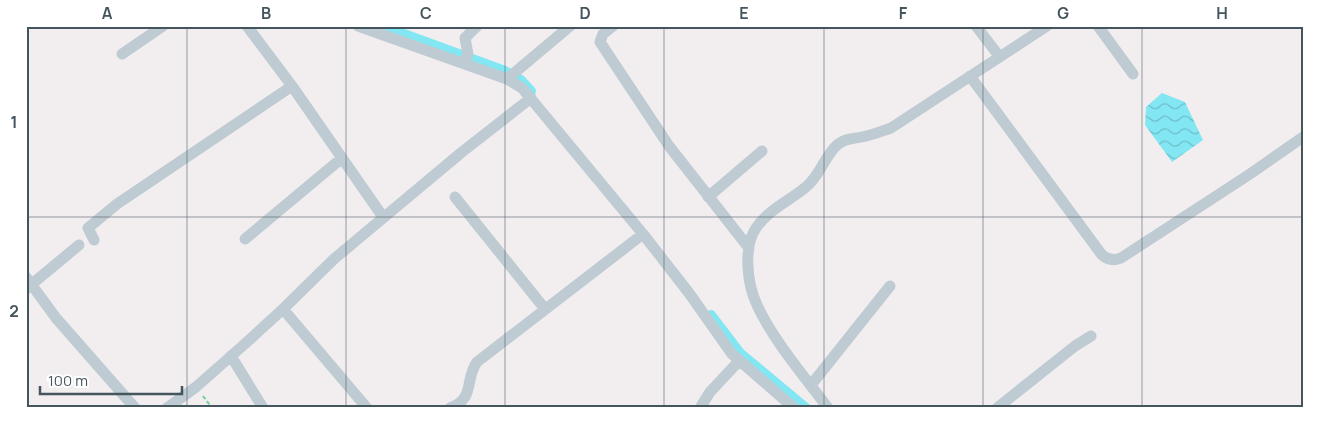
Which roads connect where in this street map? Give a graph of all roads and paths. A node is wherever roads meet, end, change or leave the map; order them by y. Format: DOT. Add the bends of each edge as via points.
graph roads {
  1 [pos="163,26"];
  2 [pos="247,26"];
  3 [pos="477,26"];
  4 [pos="570,26"];
  5 [pos="976,26"];
  6 [pos="1047,26"];
  7 [pos="1098,26"];
  8 [pos="361,27"];
  9 [pos="608,28"];
  10 [pos="122,54"];
  11 [pos="1000,56"];
  12 [pos="466,59"];
  13 [pos="1133,74"];
  14 [pos="511,76"];
  15 [pos="970,76"];
  16 [pos="292,86"];
  17 [pos="531,98"];
  18 [pos="1303,137"];
  19 [pos="762,151"];
  20 [pos="342,158"];
  21 [pos="454,197"];
  22 [pos="708,197"];
  23 [pos="383,217"];
  24 [pos="643,234"];
  25 [pos="245,239"];
  26 [pos="94,240"];
  27 [pos="79,246"];
  28 [pos="749,248"];
  29 [pos="28,284"];
  30 [pos="890,286"];
  31 [pos="545,309"];
  32 [pos="283,310"];
  33 [pos="1091,336"];
  34 [pos="231,356"];
  35 [pos="739,361"];
  36 [pos="811,385"];
  37 [pos="196,387"];
  38 [pos="135,408"];
  39 [pos="167,408"];
  40 [pos="212,408"];
  41 [pos="262,408"];
  42 [pos="367,408"];
  43 [pos="450,408"];
  44 [pos="700,408"];
  45 [pos="794,408"];
  46 [pos="828,408"];
  47 [pos="997,408"];
  1 -- 10 [label="street"];
  2 -- 16 [label="street"];
  3 -- 12 [label="street" via="465,38"];
  4 -- 14 [label="street"];
  5 -- 11 [label="street"];
  6 -- 11 [label="street"];
  7 -- 13 [label="street"];
  8 -- 12 [label="street"];
  9 -- 22 [label="street" via="600,42 669,146"];
  11 -- 15 [label="street"];
  12 -- 14 [label="street"];
  14 -- 17 [label="street"];
  15 -- 18 [label="street" via="1102,254 1110,260 1121,258"];
  15 -- 28 [label="street" via="891,128 847,139 838,145 814,180 778,205 758,225"];
  16 -- 20 [label="street"];
  16 -- 26 [label="street" via="117,204 88,228"];
  17 -- 23 [label="street"];
  17 -- 24 [label="street"];
  19 -- 22 [label="street"];
  20 -- 23 [label="street"];
  20 -- 25 [label="street"];
  21 -- 31 [label="street"];
  22 -- 28 [label="street"];
  23 -- 32 [label="street" via="334,259"];
  24 -- 31 [label="street"];
  24 -- 35 [label="street"];
  27 -- 29 [label="street"];
  28 -- 36 [label="street" via="747,256 756,303 765,321"];
  29 -- 38 [label="street"];
  30 -- 36 [label="street"];
  31 -- 43 [label="street" via="477,362 466,397"];
  32 -- 34 [label="street"];
  32 -- 42 [label="street"];
  33 -- 47 [label="street"];
  34 -- 37 [label="street"];
  34 -- 41 [label="street"];
  35 -- 44 [label="street" via="710,392"];
  35 -- 45 [label="street"];
  36 -- 46 [label="street"];
  37 -- 39 [label="street"];
  37 -- 40 [label="path"];
}
